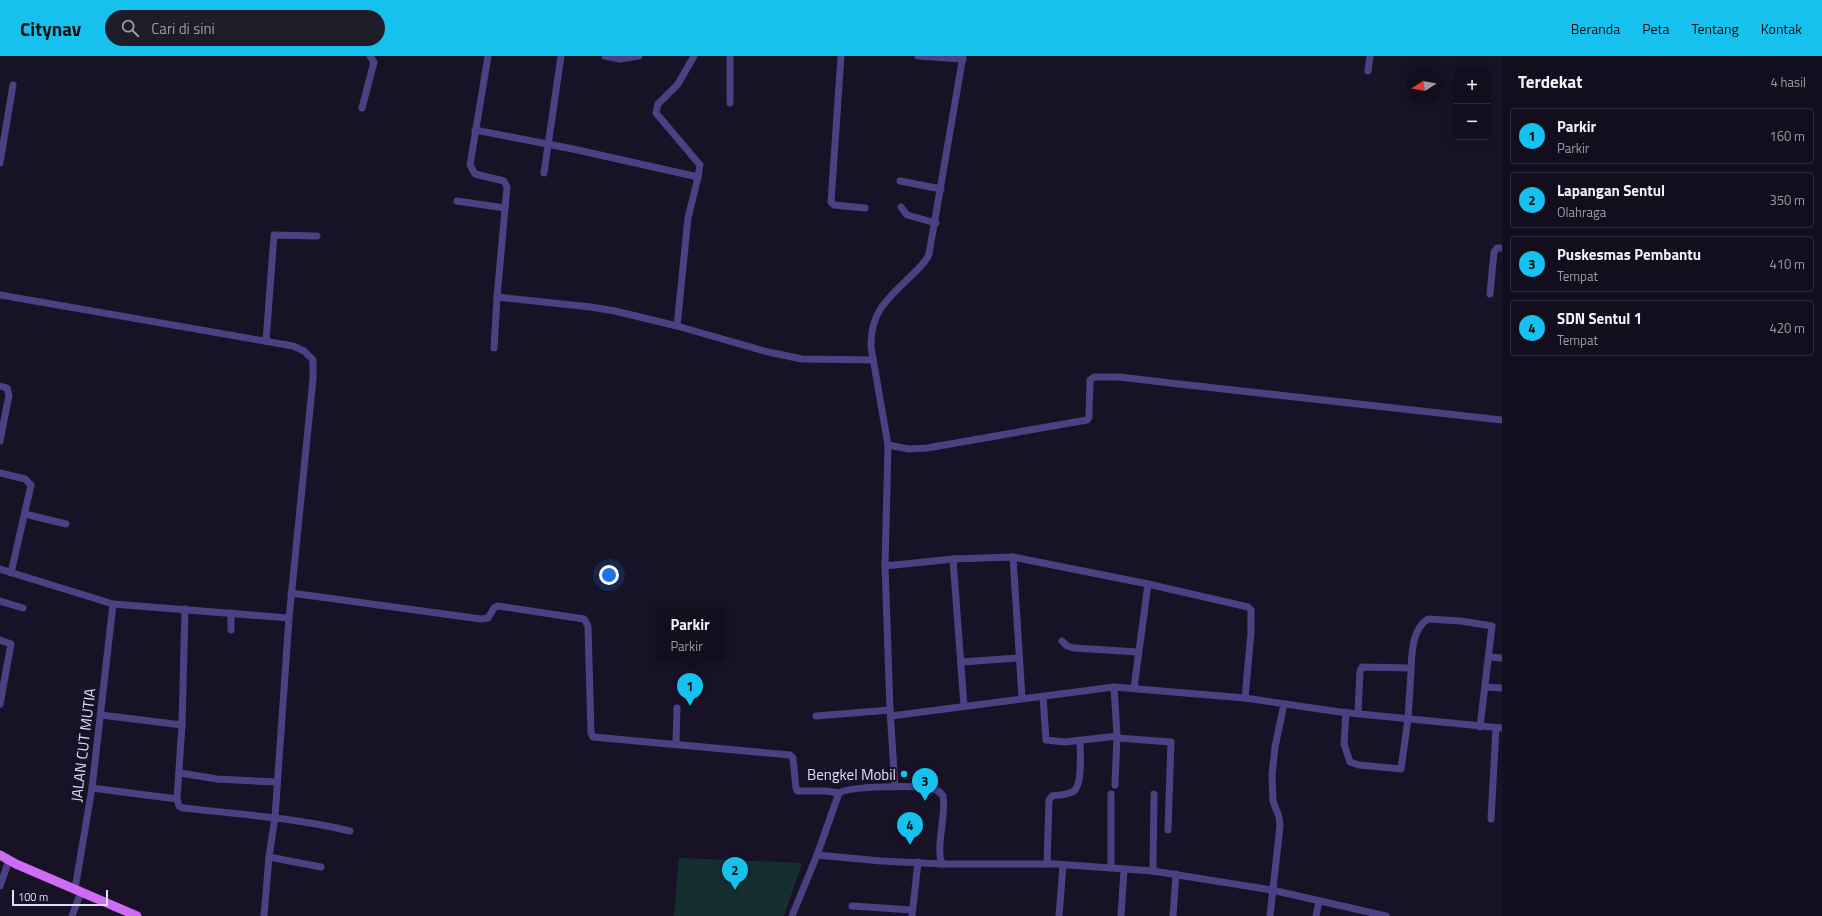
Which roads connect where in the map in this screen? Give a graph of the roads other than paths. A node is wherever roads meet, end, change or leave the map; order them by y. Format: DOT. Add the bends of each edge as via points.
graph roads {
  1 [pos="370,56"];
  2 [pos="488,56"];
  3 [pos="561,56"];
  4 [pos="606,56"];
  5 [pos="639,56"];
  6 [pos="694,56"];
  7 [pos="730,56"];
  8 [pos="841,56"];
  9 [pos="918,56"];
  10 [pos="1370,56"];
  11 [pos="963,58"];
  12 [pos="1368,71"];
  13 [pos="13,85"];
  14 [pos="730,103"];
  15 [pos="362,108"];
  16 [pos="475,130"];
  17 [pos="548,144"];
  18 [pos="0,159"];
  19 [pos="544,173"];
  20 [pos="698,177"];
  21 [pos="900,181"];
  22 [pos="941,189"];
  23 [pos="457,201"];
  24 [pos="901,207"];
  25 [pos="506,208"];
  26 [pos="865,208"];
  27 [pos="936,223"];
  28 [pos="317,236"];
  29 [pos="1502,248"];
  30 [pos="1490,294"];
  31 [pos="0,295"];
  32 [pos="497,297"];
  33 [pos="677,326"];
  34 [pos="266,341"];
  35 [pos="494,348"];
  36 [pos="873,360"];
  37 [pos="0,386"];
  38 [pos="1502,420"];
  39 [pos="0,441"];
  40 [pos="888,445"];
  41 [pos="0,473"];
  42 [pos="25,514"];
  43 [pos="66,524"];
  44 [pos="1013,557"];
  45 [pos="953,558"];
  46 [pos="885,566"];
  47 [pos="0,570"];
  48 [pos="11,573"];
  49 [pos="1148,584"];
  50 [pos="291,593"];
  51 [pos="0,601"];
  52 [pos="113,604"];
  53 [pos="23,608"];
  54 [pos="185,609"];
  55 [pos="231,613"];
  56 [pos="288,618"];
  57 [pos="230,630"];
  58 [pos="0,640"];
  59 [pos="1062,641"];
  60 [pos="1138,652"];
  61 [pos="1489,657"];
  62 [pos="1019,658"];
  63 [pos="1502,658"];
  64 [pos="961,662"];
  65 [pos="1410,669"];
  66 [pos="1114,687"];
  67 [pos="1485,687"];
  68 [pos="1134,688"];
  69 [pos="1502,688"];
  70 [pos="1043,697"];
  71 [pos="1022,698"];
  72 [pos="1245,698"];
  73 [pos="0,704"];
  74 [pos="1284,704"];
  75 [pos="964,706"];
  76 [pos="677,708"];
  77 [pos="1346,712"];
  78 [pos="890,713"];
  79 [pos="1358,713"];
  80 [pos="101,716"];
  81 [pos="816,716"];
  82 [pos="1408,719"];
  83 [pos="182,726"];
  84 [pos="1480,727"];
  85 [pos="1499,728"];
  86 [pos="1117,737"];
  87 [pos="1080,740"];
  88 [pos="676,744"];
  89 [pos="180,773"];
  90 [pos="276,782"];
  91 [pos="1115,785"];
  92 [pos="895,787"];
  93 [pos="92,788"];
  94 [pos="838,793"];
  95 [pos="1111,794"];
  96 [pos="1154,794"];
  97 [pos="177,799"];
  98 [pos="275,817"];
  99 [pos="1491,819"];
  100 [pos="1168,830"];
  101 [pos="350,831"];
  102 [pos="0,855"];
  103 [pos="817,855"];
  104 [pos="269,857"];
  105 [pos="9,860"];
  106 [pos="918,862"];
  107 [pos="943,864"];
  108 [pos="1047,864"];
  109 [pos="1064,865"];
  110 [pos="321,867"];
  111 [pos="1111,868"];
  112 [pos="1124,869"];
  113 [pos="1153,871"];
  114 [pos="1176,874"];
  115 [pos="0,886"];
  116 [pos="1272,890"];
  117 [pos="78,891"];
  118 [pos="1319,901"];
  119 [pos="852,906"];
  120 [pos="912,913"];
  121 [pos="72,916"];
  122 [pos="137,916"];
  123 [pos="264,916"];
  124 [pos="792,916"];
  125 [pos="1059,916"];
  126 [pos="1121,916"];
  127 [pos="1173,916"];
  128 [pos="1270,916"];
  129 [pos="1316,916"];
  130 [pos="1386,916"];
  1 -- 15 [label="street" via="374,62"];
  2 -- 16 [label="street"];
  3 -- 17 [label="street"];
  4 -- 5 [label="street" via="620,59"];
  6 -- 20 [label="street" via="678,84 658,104 656,113 700,165"];
  7 -- 14 [label="street"];
  8 -- 26 [label="street" via="831,202 834,205"];
  9 -- 11 [label="street"];
  10 -- 12 [label="street"];
  11 -- 22 [label="street"];
  13 -- 18 [label="street"];
  16 -- 17 [label="street"];
  16 -- 25 [label="street" via="470,161 472,170 475,174 506,183"];
  17 -- 19 [label="street"];
  17 -- 20 [label="street"];
  20 -- 33 [label="street" via="688,218"];
  21 -- 22 [label="street"];
  22 -- 27 [label="street"];
  23 -- 25 [label="street"];
  24 -- 27 [label="street" via="907,215"];
  25 -- 32 [label="street"];
  27 -- 36 [label="street" via="928,257 910,278 888,297 874,320 871,334"];
  28 -- 34 [label="street" via="274,234"];
  29 -- 30 [label="street" via="1497,248 1494,252"];
  31 -- 34 [label="street"];
  32 -- 33 [label="street" via="591,307"];
  32 -- 35 [label="street"];
  33 -- 36 [label="street" via="802,359"];
  34 -- 50 [label="street" via="301,349 312,358 313,363"];
  36 -- 40 [label="street"];
  37 -- 39 [label="street" via="7,388 9,395"];
  38 -- 40 [label="street" via="1119,377 1094,377 1090,380 1087,420 927,448 909,449"];
  40 -- 46 [label="street"];
  41 -- 42 [label="street" via="30,482"];
  42 -- 43 [label="street"];
  42 -- 48 [label="street"];
  44 -- 45 [label="street"];
  44 -- 49 [label="street"];
  44 -- 62 [label="street"];
  45 -- 46 [label="street"];
  45 -- 64 [label="street"];
  46 -- 78 [label="street"];
  47 -- 48 [label="street"];
  48 -- 52 [label="street"];
  49 -- 60 [label="street"];
  49 -- 72 [label="street" via="1250,609 1251,633"];
  50 -- 56 [label="street"];
  50 -- 88 [label="street" via="481,619 488,618 498,606 584,619 588,626 591,735 596,738"];
  51 -- 53 [label="street"];
  52 -- 54 [label="street"];
  52 -- 80 [label="street, JALAN CUT MUTIA"];
  54 -- 55 [label="street"];
  54 -- 83 [label="street"];
  55 -- 56 [label="street"];
  55 -- 57 [label="street"];
  56 -- 90 [label="street"];
  58 -- 73 [label="street" via="11,644"];
  59 -- 60 [label="street" via="1074,648"];
  60 -- 68 [label="street"];
  61 -- 63 [label="street"];
  61 -- 65 [label="street" via="1493,632 1490,625 1431,618 1424,621 1417,632"];
  61 -- 67 [label="street"];
  62 -- 64 [label="street"];
  62 -- 71 [label="street"];
  64 -- 75 [label="street"];
  65 -- 79 [label="street" via="1362,667"];
  65 -- 82 [label="street"];
  66 -- 68 [label="street"];
  66 -- 70 [label="street"];
  66 -- 86 [label="street"];
  67 -- 69 [label="street"];
  67 -- 84 [label="street"];
  68 -- 72 [label="street"];
  70 -- 71 [label="street"];
  70 -- 87 [label="street" via="1046,740"];
  71 -- 75 [label="street"];
  72 -- 74 [label="street"];
  74 -- 77 [label="street"];
  74 -- 116 [label="street" via="1272,775 1273,801 1280,826"];
  75 -- 78 [label="street"];
  76 -- 88 [label="street"];
  77 -- 79 [label="street"];
  77 -- 82 [label="street" via="1345,750 1350,762 1359,765 1401,769"];
  78 -- 81 [label="street"];
  78 -- 92 [label="street"];
  79 -- 82 [label="street"];
  80 -- 83 [label="street"];
  80 -- 93 [label="street, JALAN CUT MUTIA"];
  82 -- 84 [label="street"];
  83 -- 89 [label="street"];
  84 -- 85 [label="street"];
  85 -- 99 [label="street"];
  86 -- 87 [label="street"];
  86 -- 91 [label="street"];
  86 -- 100 [label="street" via="1171,742"];
  87 -- 108 [label="street" via="1077,786 1072,792 1052,796 1049,800"];
  88 -- 94 [label="street" via="790,755 793,758 798,791"];
  89 -- 90 [label="street" via="217,779"];
  89 -- 97 [label="street"];
  90 -- 98 [label="street"];
  92 -- 94 [label="street" via="846,790"];
  92 -- 107 [label="street" via="933,789 944,796 940,856"];
  93 -- 97 [label="street"];
  93 -- 117 [label="street, JALAN CUT MUTIA"];
  94 -- 103 [label="street"];
  95 -- 111 [label="street"];
  96 -- 113 [label="street"];
  97 -- 98 [label="street" via="179,806 183,808"];
  98 -- 101 [label="street"];
  98 -- 104 [label="street"];
  102 -- 105 [label="main road"];
  103 -- 106 [label="street"];
  103 -- 124 [label="street"];
  104 -- 110 [label="street"];
  104 -- 123 [label="street"];
  105 -- 115 [label="street"];
  105 -- 117 [label="main road"];
  106 -- 107 [label="street"];
  106 -- 120 [label="street"];
  107 -- 108 [label="street"];
  108 -- 109 [label="street"];
  109 -- 111 [label="street"];
  109 -- 125 [label="street"];
  111 -- 112 [label="street"];
  112 -- 113 [label="street"];
  112 -- 126 [label="street"];
  113 -- 114 [label="street"];
  114 -- 116 [label="street"];
  114 -- 127 [label="street"];
  116 -- 118 [label="street"];
  116 -- 128 [label="street"];
  117 -- 121 [label="street, JALAN CUT MUTIA"];
  117 -- 122 [label="main road"];
  118 -- 129 [label="street"];
  118 -- 130 [label="street"];
  119 -- 120 [label="street"];
}
